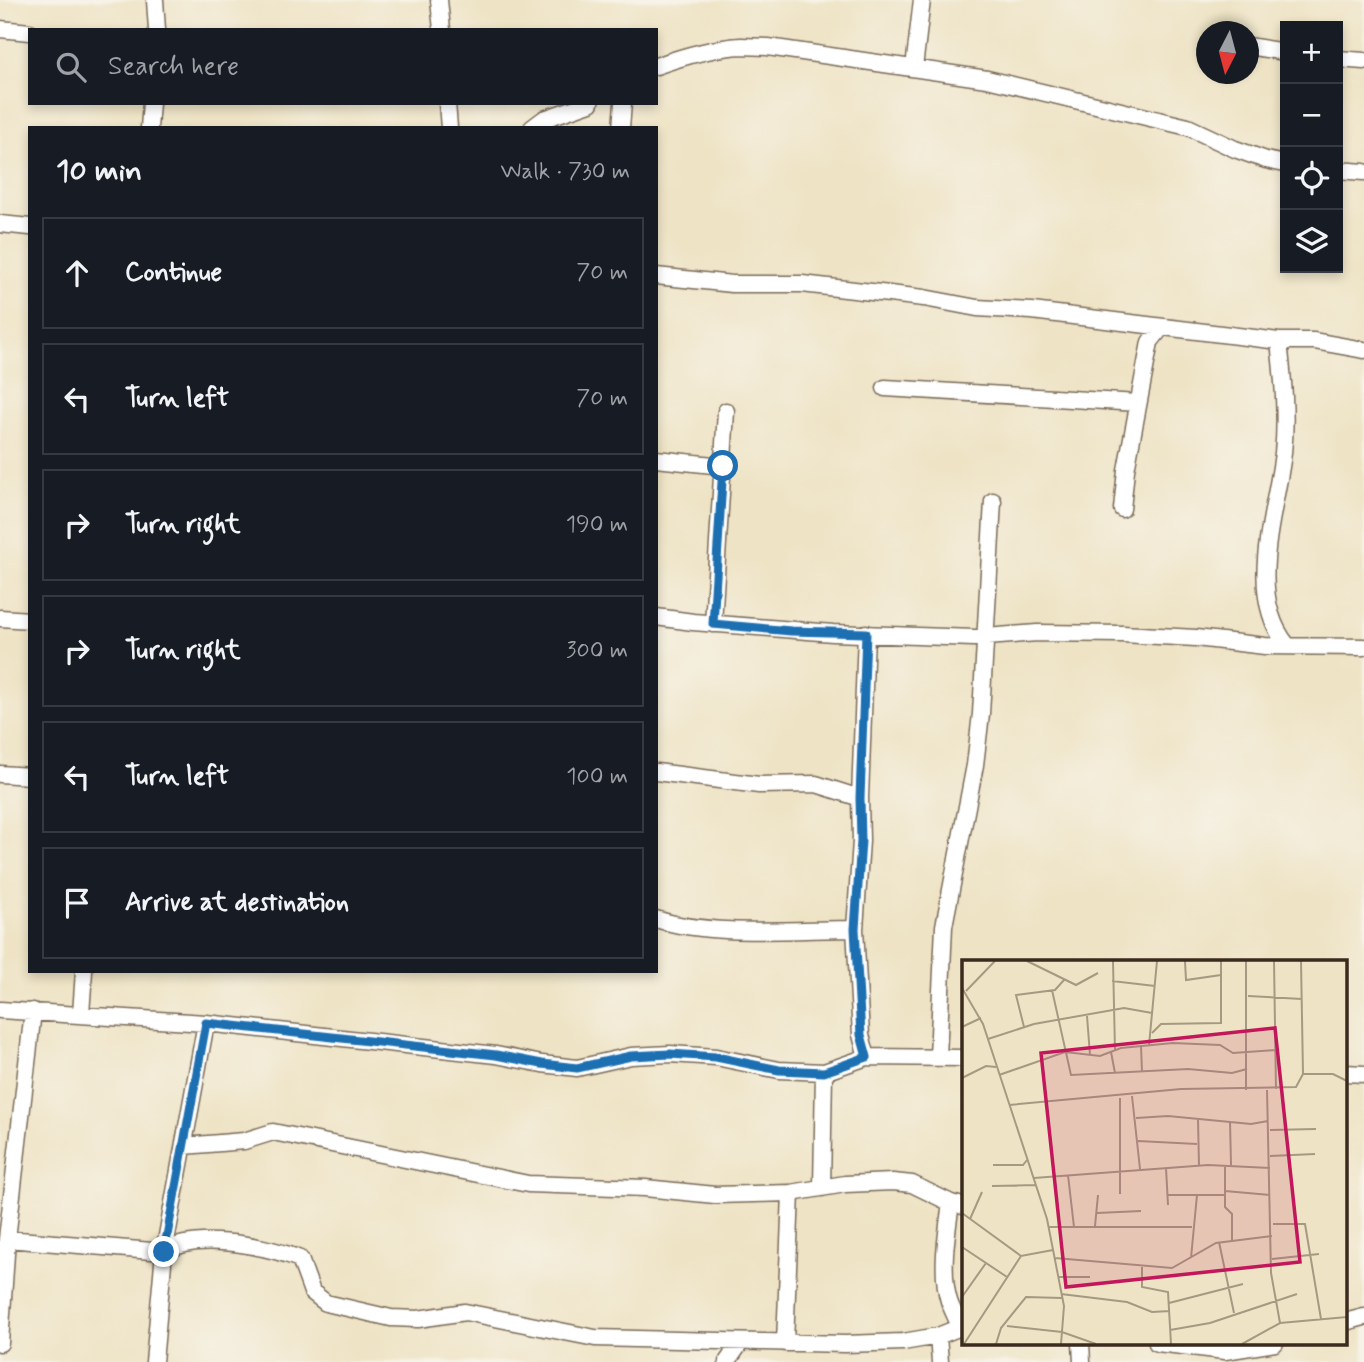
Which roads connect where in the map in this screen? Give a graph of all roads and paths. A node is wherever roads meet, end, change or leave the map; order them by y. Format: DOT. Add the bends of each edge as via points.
graph roads {
  1 [pos="155,0"];
  2 [pos="439,0"];
  3 [pos="922,0"];
  4 [pos="157,28"];
  5 [pos="442,28"];
  6 [pos="0,29"];
  7 [pos="28,32"];
  8 [pos="1259,48"];
  9 [pos="1280,51"];
  10 [pos="1343,59"];
  11 [pos="1364,61"];
  12 [pos="658,65"];
  13 [pos="914,68"];
  14 [pos="151,105"];
  15 [pos="447,105"];
  16 [pos="584,105"];
  17 [pos="624,105"];
  18 [pos="149,126"];
  19 [pos="449,126"];
  20 [pos="535,126"];
  21 [pos="621,126"];
  22 [pos="1280,163"];
  23 [pos="1343,170"];
  24 [pos="1364,172"];
  25 [pos="0,224"];
  26 [pos="28,227"];
  27 [pos="658,276"];
  28 [pos="1161,328"];
  29 [pos="1279,341"];
  30 [pos="1364,350"];
  31 [pos="885,388"];
  32 [pos="1138,403"];
  33 [pos="726,411"];
  34 [pos="658,459"];
  35 [pos="723,466"];
  36 [pos="993,500"];
  37 [pos="1122,509"];
  38 [pos="658,617"];
  39 [pos="0,618"];
  40 [pos="28,620"];
  41 [pos="713,624"];
  42 [pos="866,633"];
  43 [pos="985,637"];
  44 [pos="1287,645"];
  45 [pos="1364,647"];
  46 [pos="658,772"];
  47 [pos="0,774"];
  48 [pos="28,776"];
  49 [pos="860,798"];
  50 [pos="658,920"];
  51 [pos="855,929"];
  52 [pos="84,973"];
  53 [pos="0,1010"];
  54 [pos="33,1012"];
  55 [pos="80,1014"];
  56 [pos="206,1023"];
  57 [pos="867,1057"];
  58 [pos="938,1057"];
  59 [pos="962,1058"];
  60 [pos="824,1072"];
  61 [pos="1346,1073"];
  62 [pos="1364,1074"];
  63 [pos="184,1146"];
  64 [pos="822,1188"];
  65 [pos="791,1193"];
  66 [pos="957,1204"];
  67 [pos="7,1239"];
  68 [pos="164,1252"];
  69 [pos="1364,1317"];
  70 [pos="1346,1322"];
  71 [pos="962,1326"];
  72 [pos="938,1336"];
  73 [pos="741,1342"];
  74 [pos="0,1343"];
  75 [pos="785,1343"];
  76 [pos="1081,1344"];
  77 [pos="1162,1344"];
  78 [pos="1269,1344"];
  79 [pos="1225,1352"];
  80 [pos="154,1362"];
  81 [pos="727,1362"];
  82 [pos="940,1362"];
  83 [pos="1082,1362"];
  1 -- 4 [label="street"];
  2 -- 5 [label="street"];
  3 -- 13 [label="street"];
  6 -- 7 [label="street"];
  8 -- 9 [label="street"];
  10 -- 11 [label="street"];
  12 -- 13 [label="street" via="718,47 741,46"];
  13 -- 22 [label="street" via="998,81 1188,127"];
  14 -- 18 [label="street"];
  15 -- 19 [label="street"];
  16 -- 20 [label="street"];
  17 -- 21 [label="street"];
  23 -- 24 [label="street"];
  25 -- 26 [label="street"];
  27 -- 28 [label="street" via="732,284 802,284"];
  28 -- 29 [label="street"];
  28 -- 32 [label="street" via="1150,342"];
  29 -- 30 [label="street" via="1314,341"];
  29 -- 44 [label="street" via="1285,422 1266,573 1269,608 1276,631"];
  31 -- 32 [label="street"];
  32 -- 37 [label="street"];
  33 -- 35 [label="street"];
  34 -- 35 [label="street"];
  35 -- 41 [label="street"];
  36 -- 43 [label="street"];
  38 -- 41 [label="street"];
  39 -- 40 [label="street"];
  41 -- 42 [label="street"];
  42 -- 43 [label="street"];
  42 -- 49 [label="street"];
  43 -- 44 [label="street" via="1110,634"];
  43 -- 58 [label="street" via="975,765 944,926"];
  44 -- 45 [label="street"];
  46 -- 49 [label="street" via="758,785 816,784"];
  47 -- 48 [label="street"];
  49 -- 51 [label="street"];
  50 -- 51 [label="street" via="747,930"];
  51 -- 57 [label="street" via="861,1035"];
  52 -- 55 [label="street"];
  53 -- 54 [label="street"];
  54 -- 55 [label="street"];
  54 -- 67 [label="street"];
  55 -- 56 [label="street"];
  56 -- 60 [label="street" via="577,1068 631,1056 670,1054"];
  56 -- 63 [label="street"];
  57 -- 58 [label="street"];
  57 -- 60 [label="street"];
  58 -- 59 [label="street"];
  60 -- 64 [label="street"];
  61 -- 62 [label="street"];
  63 -- 65 [label="street" via="244,1141 273,1132 528,1184 715,1195"];
  63 -- 68 [label="street"];
  64 -- 65 [label="street"];
  64 -- 66 [label="street" via="912,1184"];
  65 -- 75 [label="street"];
  66 -- 71 [label="street" via="945,1242 946,1270 948,1299"];
  67 -- 68 [label="street"];
  67 -- 74 [label="street"];
  68 -- 73 [label="street" via="212,1241 285,1253 300,1259 312,1292 326,1303 391,1318 465,1312 595,1338"];
  68 -- 80 [label="street"];
  69 -- 70 [label="street"];
  71 -- 72 [label="street"];
  72 -- 75 [label="street" via="903,1342"];
  72 -- 82 [label="street"];
  73 -- 75 [label="street"];
  73 -- 81 [label="street"];
  76 -- 83 [label="street"];
  77 -- 79 [label="street"];
  78 -- 79 [label="street"];
}
